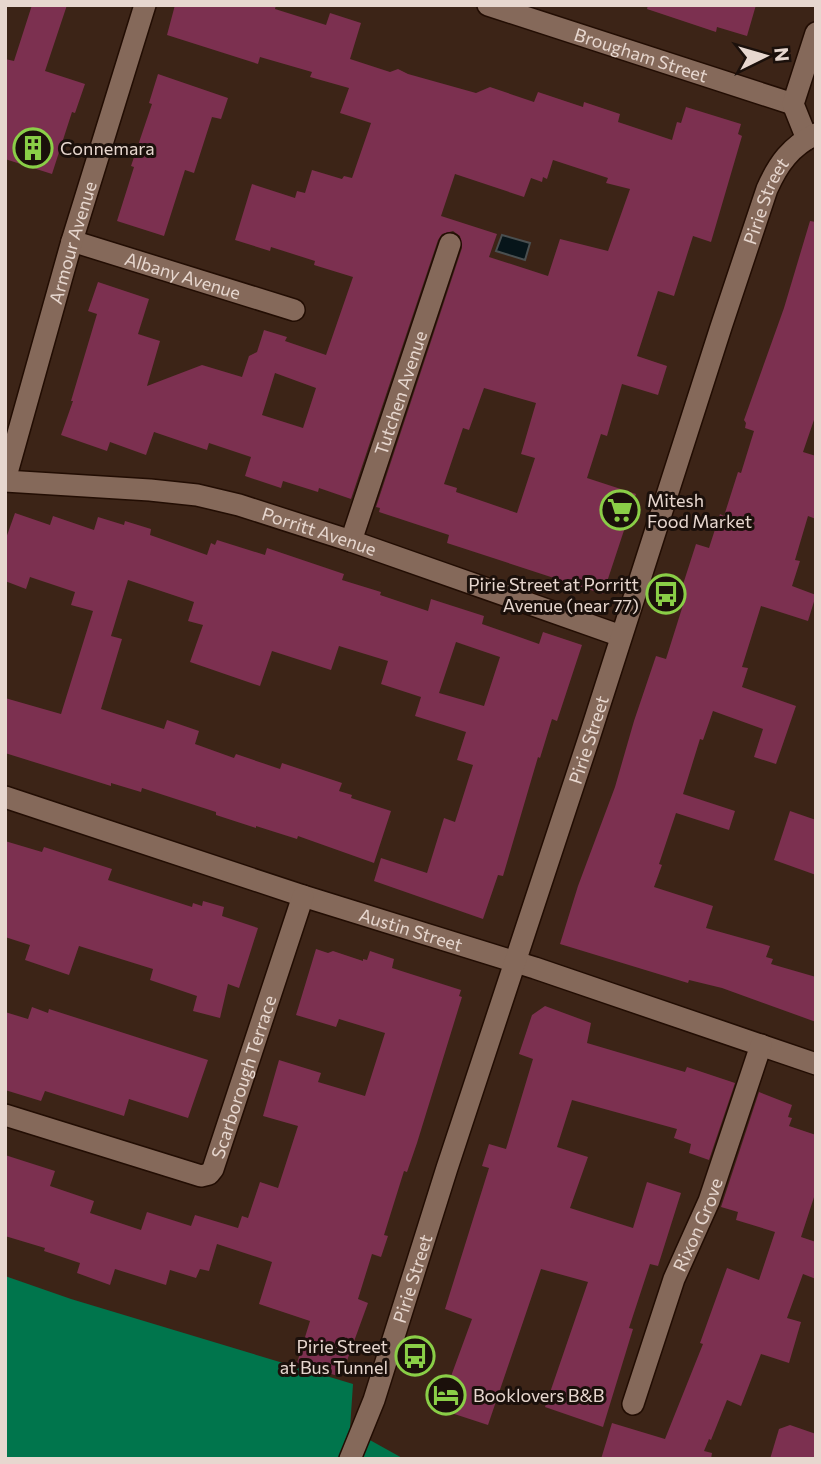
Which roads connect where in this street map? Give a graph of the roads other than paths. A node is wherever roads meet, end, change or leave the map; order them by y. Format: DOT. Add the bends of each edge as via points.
graph roads {
  1 [pos="145,5"];
  2 [pos="488,5"];
  3 [pos="816,33"];
  4 [pos="793,104"];
  5 [pos="811,137"];
  6 [pos="72,241"];
  7 [pos="450,244"];
  8 [pos="294,310"];
  9 [pos="5,481"];
  10 [pos="351,541"];
  11 [pos="621,636"];
  12 [pos="5,797"];
  13 [pos="303,896"];
  14 [pos="516,961"];
  15 [pos="761,1045"];
  16 [pos="816,1064"];
  17 [pos="5,1115"];
  18 [pos="633,1404"];
  19 [pos="350,1459"];
  1 -- 6 [label="street, Armour Avenue"];
  2 -- 4 [label="street, Brougham Street"];
  3 -- 4 [label="street"];
  4 -- 5 [label="street, Pirie Street"];
  5 -- 11 [label="street, Pirie Street" via="792,149 767,190"];
  6 -- 8 [label="street, Albany Avenue"];
  6 -- 9 [label="street, Armour Avenue"];
  7 -- 10 [label="street, Tutchen Avenue"];
  9 -- 10 [label="street, Porritt Avenue" via="197,495"];
  10 -- 11 [label="street, Porritt Avenue"];
  11 -- 14 [label="street, Pirie Street"];
  12 -- 13 [label="street, Austin Street"];
  13 -- 14 [label="street, Austin Street"];
  13 -- 17 [label="street, Scarborough Terrace" via="209,1174 201,1176"];
  14 -- 15 [label="street, Austin Street"];
  14 -- 19 [label="street, Pirie Street" via="371,1409"];
  15 -- 16 [label="street, Austin Street"];
  15 -- 18 [label="street, Rixon Grove"];
}
